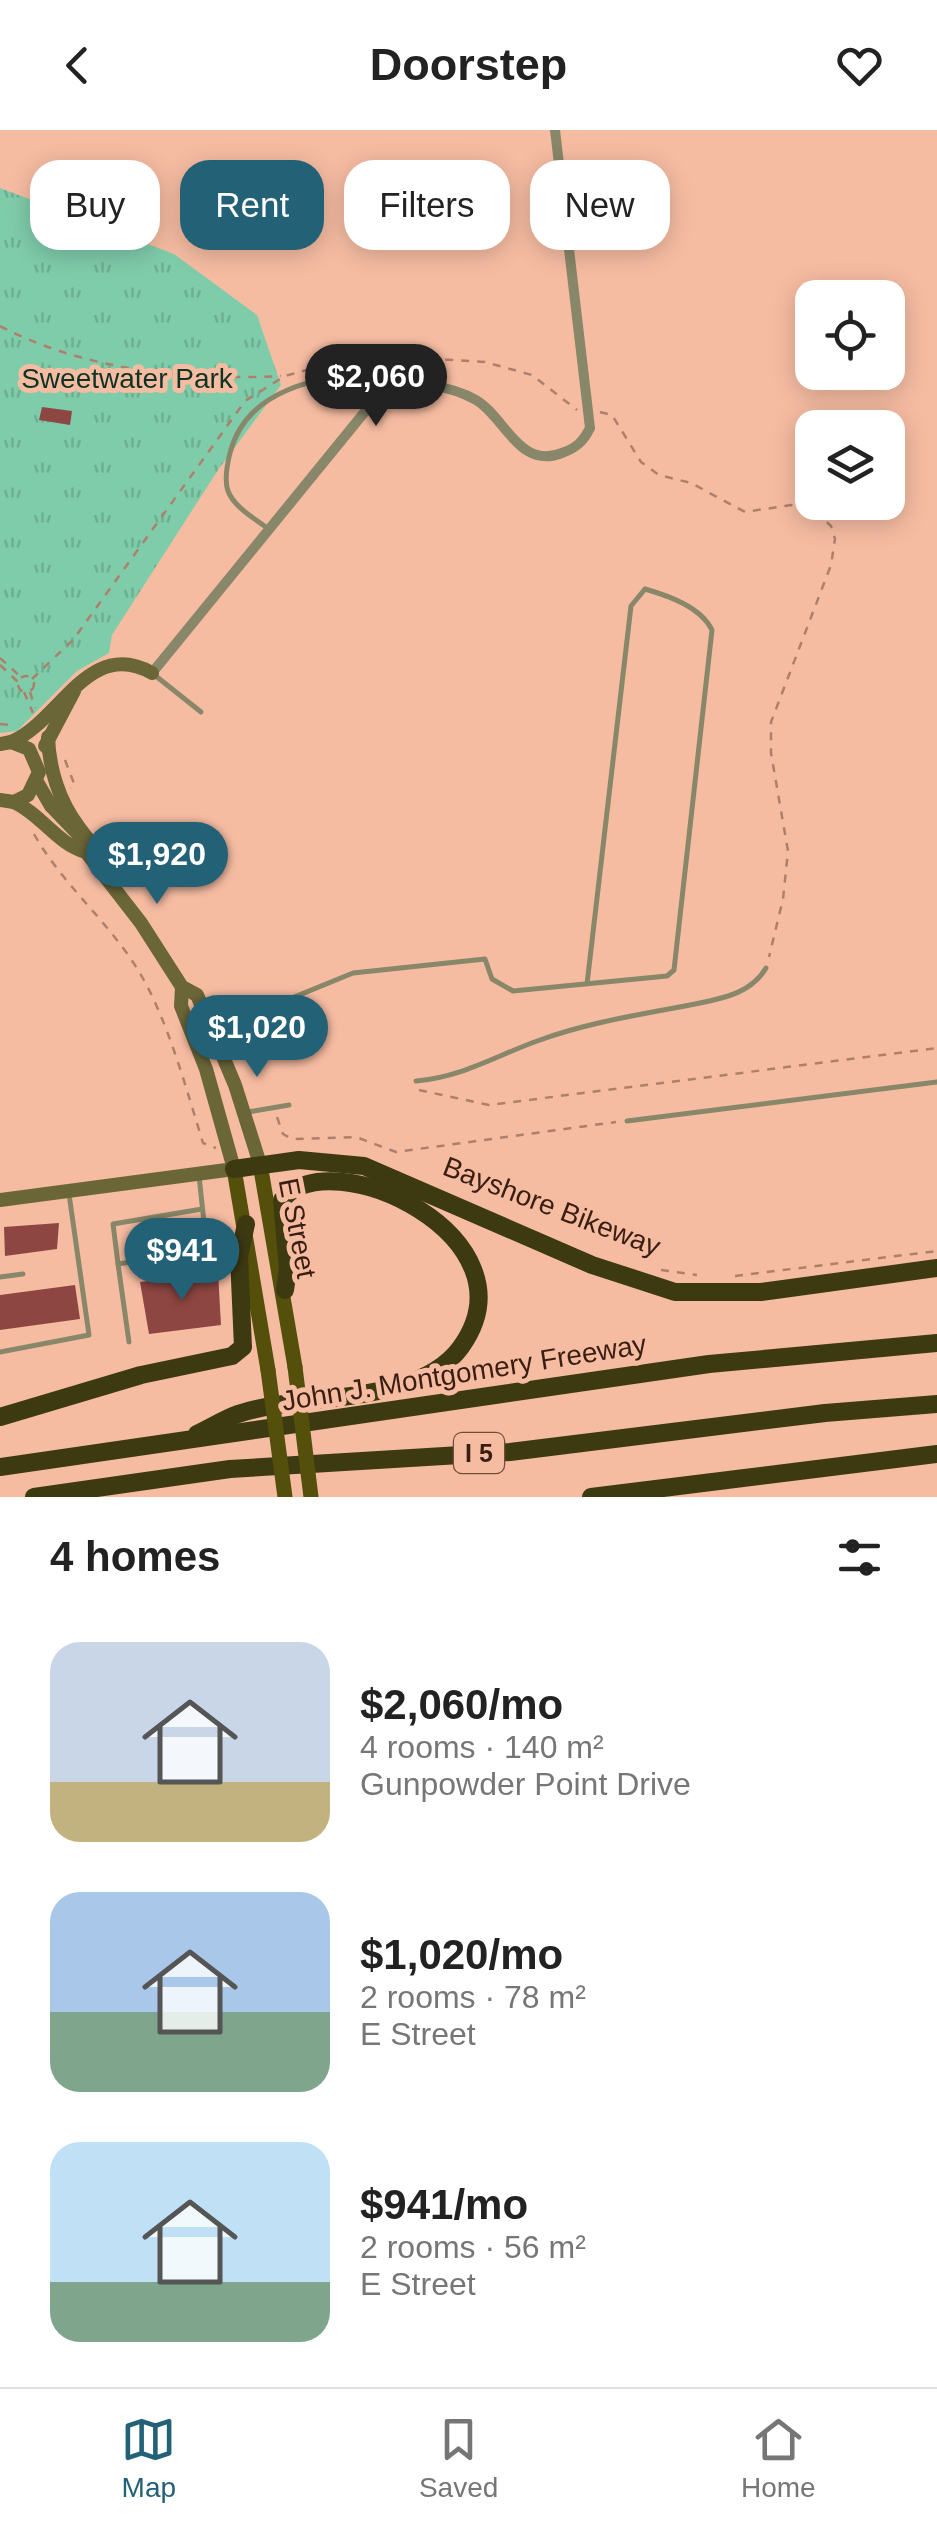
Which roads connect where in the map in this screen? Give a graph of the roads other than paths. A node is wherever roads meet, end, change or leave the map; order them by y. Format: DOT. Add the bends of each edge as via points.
graph roads {
  1 [pos="555,130"];
  2 [pos="385,387"];
  3 [pos="267,528"];
  4 [pos="152,673"];
  5 [pos="74,690"];
  6 [pos="200,712"];
  7 [pos="48,738"];
  8 [pos="5,743"];
  9 [pos="38,766"];
  10 [pos="37,782"];
  11 [pos="7,801"];
  12 [pos="86,852"];
  13 [pos="113,886"];
  14 [pos="766,968"];
  15 [pos="588,984"];
  16 [pos="182,987"];
  17 [pos="213,1030"];
  18 [pos="416,1080"];
  19 [pos="937,1082"];
  20 [pos="289,1105"];
  21 [pos="245,1113"];
  22 [pos="627,1120"];
  23 [pos="260,1164"];
  24 [pos="234,1170"];
  25 [pos="198,1176"];
  26 [pos="68,1192"];
  27 [pos="0,1200"];
  28 [pos="202,1208"];
  29 [pos="246,1224"];
  30 [pos="118,1264"];
  31 [pos="937,1268"];
  32 [pos="23,1274"];
  33 [pos="0,1277"];
  34 [pos="284,1290"];
  35 [pos="129,1342"];
  36 [pos="937,1344"];
  37 [pos="0,1352"];
  38 [pos="932,1406"];
  39 [pos="0,1417"];
  40 [pos="180,1443"];
  41 [pos="931,1456"];
  42 [pos="0,1466"];
  43 [pos="34,1497"];
  44 [pos="285,1497"];
  45 [pos="311,1497"];
  46 [pos="592,1497"];
  1 -- 2 [label="street" via="590,428 584,441 539,456 514,441 477,400 409,382"];
  2 -- 3 [label="street"];
  2 -- 3 [label="lane" via="361,376 306,383 254,411 233,443 226,489"];
  3 -- 4 [label="street"];
  4 -- 5 [label="main road" via="117,663 94,671"];
  4 -- 6 [label="lane"];
  5 -- 7 [label="main road"];
  5 -- 8 [label="main road" via="26,736"];
  7 -- 9 [label="main road"];
  7 -- 13 [label="main road" via="62,796 109,864"];
  8 -- 9 [label="main road" via="28,749"];
  9 -- 10 [label="main road"];
  10 -- 11 [label="main road" via="28,795"];
  10 -- 12 [label="main road, E Street"];
  11 -- 12 [label="main road, E Street" via="40,816 70,847"];
  12 -- 13 [label="main road, E Street"];
  13 -- 16 [label="main road, E Street"];
  14 -- 18 [label="lane" via="759,980 728,997 593,1022 472,1071"];
  15 -- 15 [label="lane" via="666,976 676,960 712,630 693,609 645,590 631,606"];
  15 -- 17 [label="lane" via="512,992 492,979 485,959 353,973"];
  16 -- 17 [label="main road, E Street" via="197,995"];
  16 -- 24 [label="main road, E Street" via="181,1006"];
  17 -- 21 [label="main road, E Street"];
  19 -- 22 [label="lane"];
  20 -- 21 [label="lane"];
  21 -- 23 [label="main road, E Street"];
  23 -- 24 [label="highway"];
  23 -- 31 [label="highway" via="332,1160 364,1166 592,1265 675,1292 761,1292"];
  23 -- 34 [label="main road, E Street"];
  24 -- 25 [label="main road"];
  24 -- 29 [label="main road, E Street"];
  25 -- 26 [label="main road"];
  25 -- 28 [label="lane"];
  26 -- 27 [label="main road"];
  26 -- 37 [label="lane" via="88,1335"];
  28 -- 30 [label="lane" via="113,1224"];
  28 -- 30 [label="lane" via="207,1250"];
  29 -- 39 [label="highway" via="238,1257 243,1347 232,1356"];
  29 -- 44 [label="main road, E Street, bridge"];
  30 -- 35 [label="lane"];
  32 -- 33 [label="lane"];
  34 -- 40 [label="highway" via="282,1200 309,1180 333,1180 357,1184 446,1227 473,1264 478,1294 461,1347 436,1371 396,1386 240,1414"];
  34 -- 45 [label="main road, E Street, bridge"];
  36 -- 40 [label="highway, John J. Montgomery Freeway / I 5" via="709,1364"];
  38 -- 43 [label="highway, I 5" via="825,1412 510,1452 230,1469"];
  40 -- 42 [label="highway, John J. Montgomery Freeway / I 5"];
  41 -- 46 [label="highway"];
}
